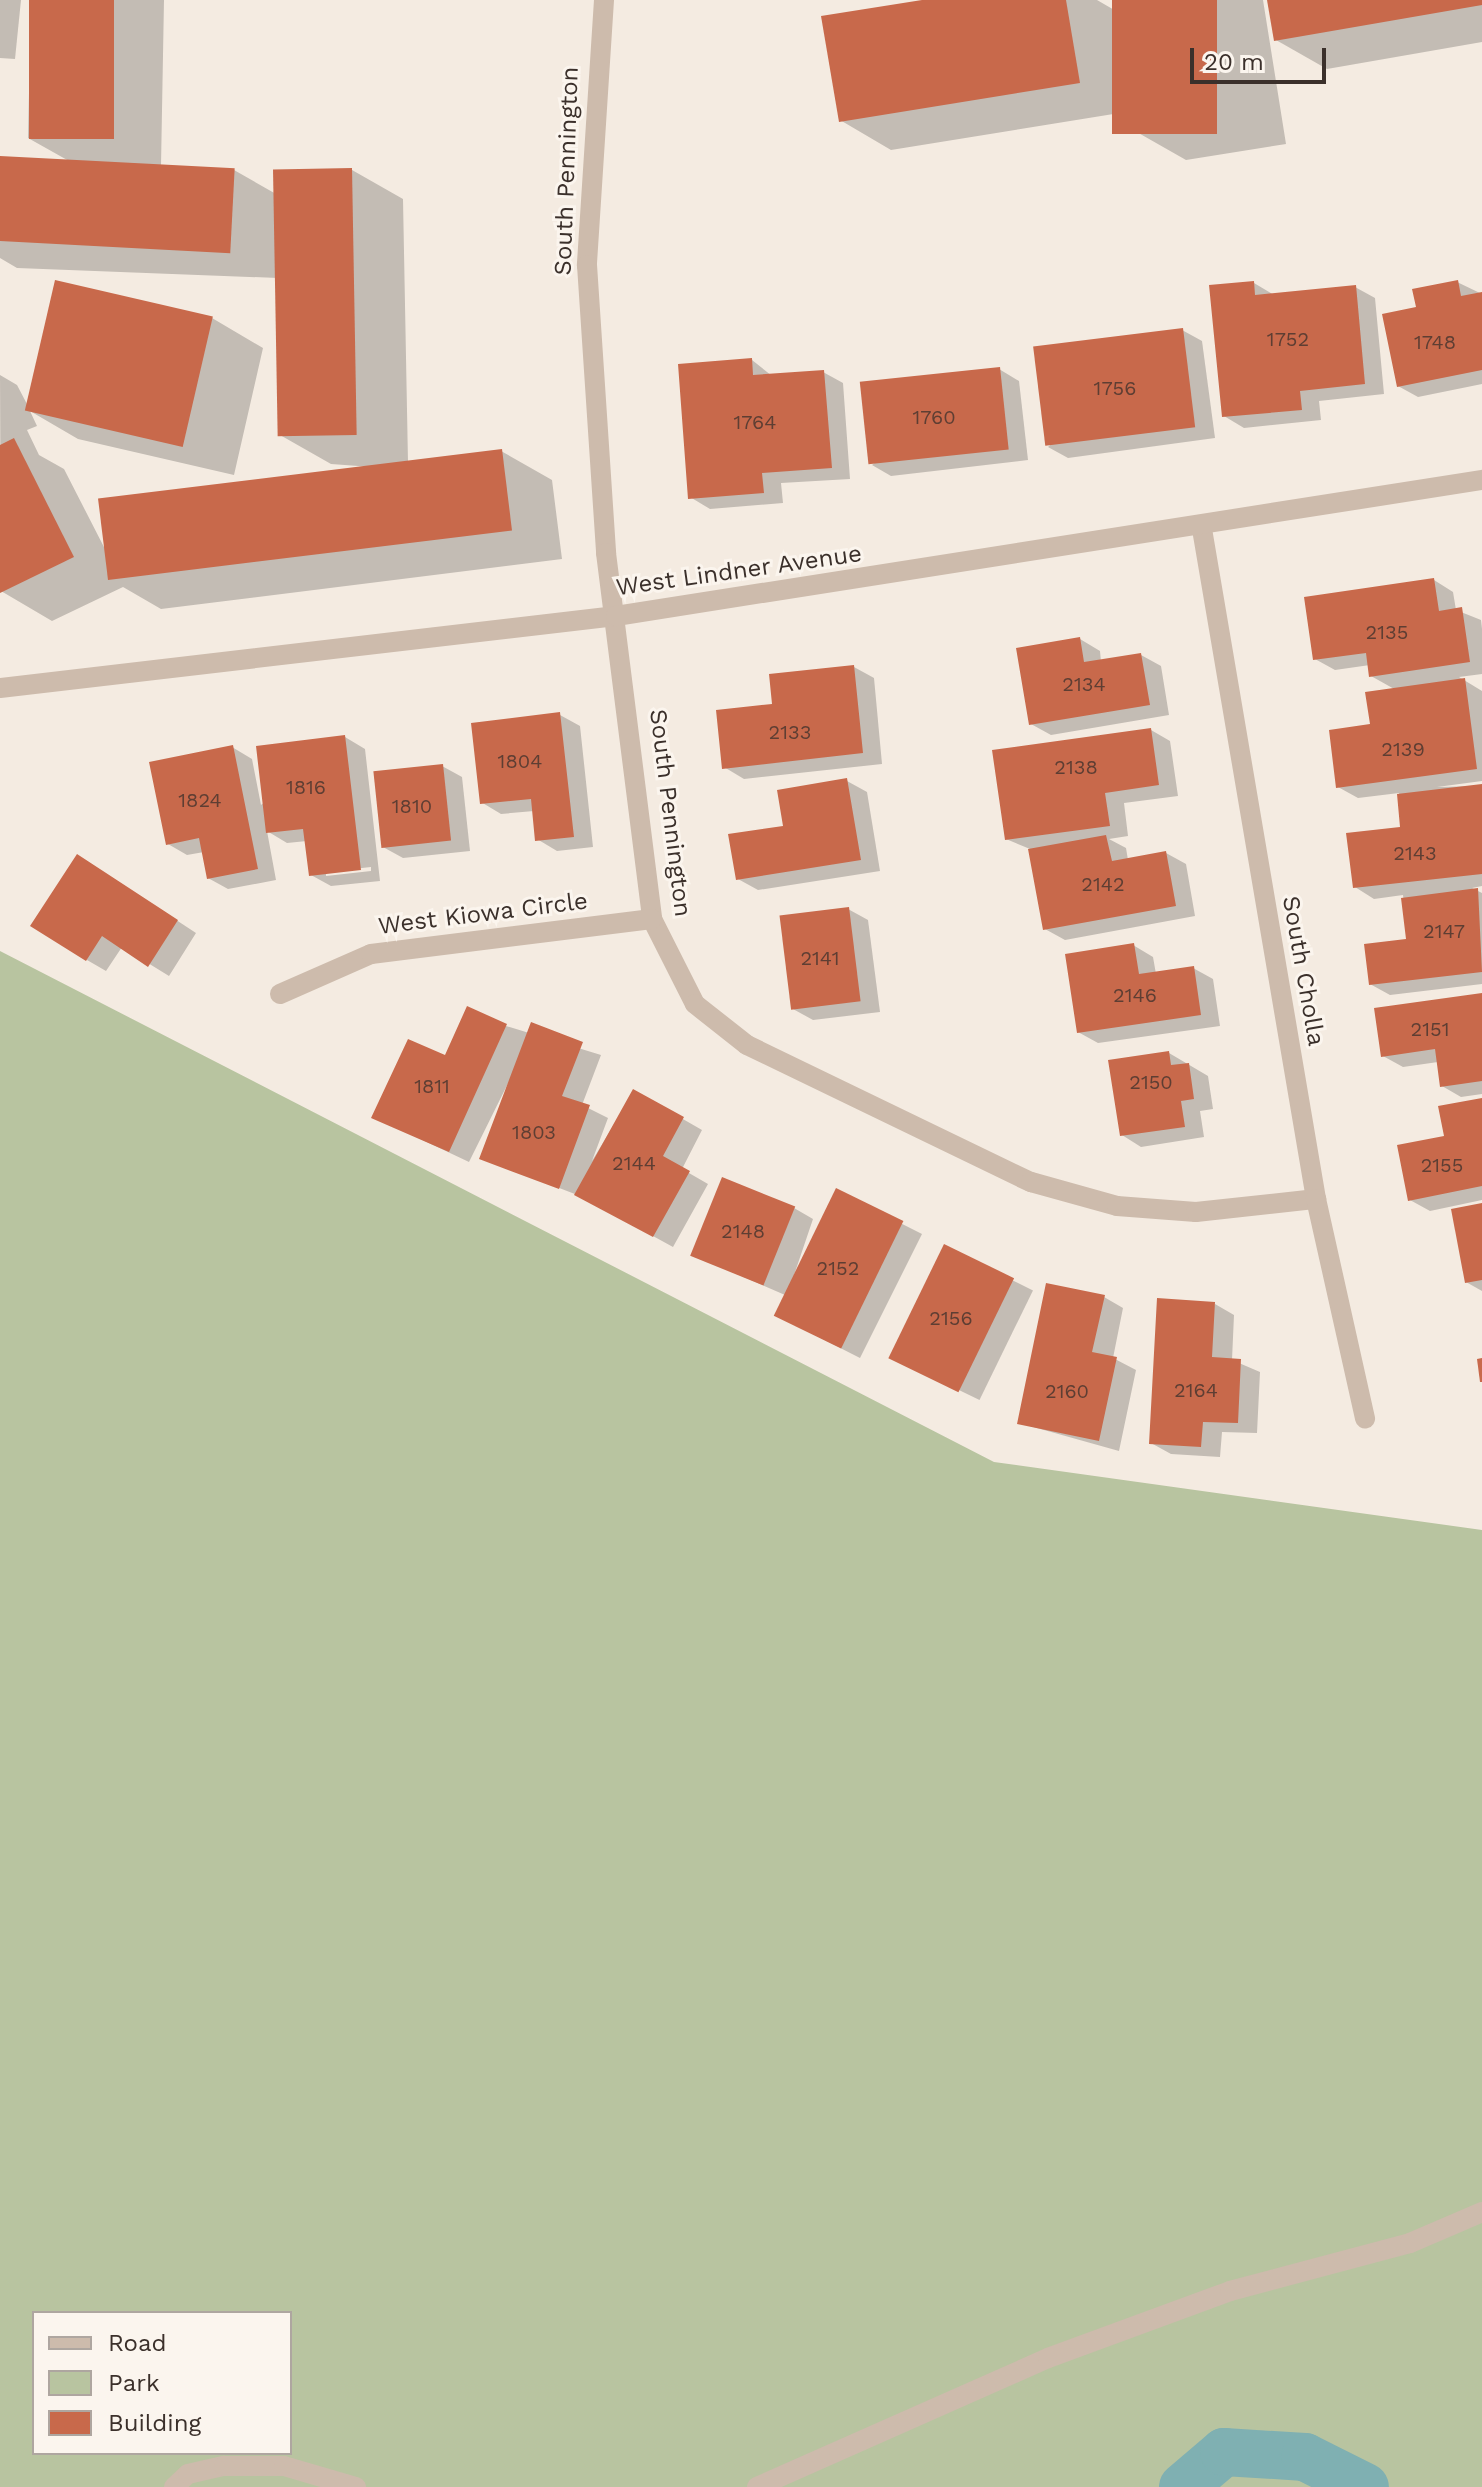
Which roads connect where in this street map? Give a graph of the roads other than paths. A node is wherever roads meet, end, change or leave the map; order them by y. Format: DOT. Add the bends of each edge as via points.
graph roads {
  1 [pos="604,0"];
  2 [pos="1482,480"];
  3 [pos="1202,529"];
  4 [pos="616,616"];
  5 [pos="0,688"];
  6 [pos="652,919"];
  7 [pos="280,994"];
  8 [pos="1316,1199"];
  9 [pos="1365,1419"];
  10 [pos="1482,2212"];
  11 [pos="174,2487"];
  12 [pos="356,2487"];
  13 [pos="757,2487"];
  1 -- 4 [label="street, South Pennington" via="587,265"];
  2 -- 3 [label="street, West Lindner Avenue"];
  3 -- 4 [label="street, West Lindner Avenue"];
  3 -- 8 [label="street, South Cholla"];
  4 -- 5 [label="street, West Lindner Avenue"];
  4 -- 6 [label="street, South Pennington"];
  6 -- 7 [label="street, West Kiowa Circle" via="371,954"];
  6 -- 8 [label="street, South Pennington" via="695,1004 747,1045 1031,1182 1117,1206 1196,1212"];
  8 -- 9 [label="street, South Cholla"];
  10 -- 13 [label="street" via="1410,2243 1230,2291 1048,2358"];
  11 -- 12 [label="street" via="188,2474 224,2466 284,2466"];
}
